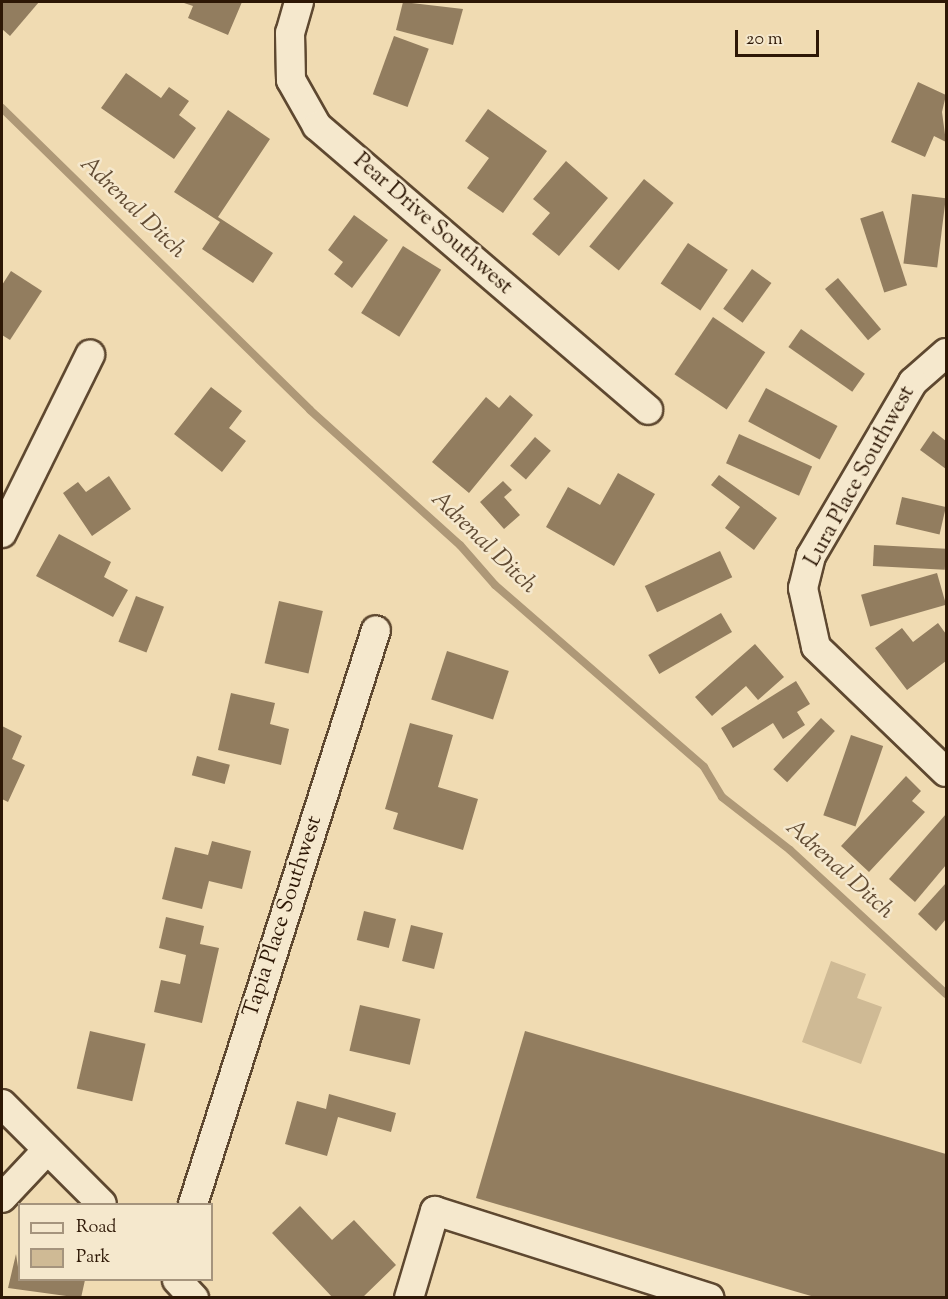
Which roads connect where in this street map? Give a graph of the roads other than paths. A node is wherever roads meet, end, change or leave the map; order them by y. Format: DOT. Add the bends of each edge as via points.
graph roads {
  1 [pos="299,2"];
  2 [pos="946,353"];
  3 [pos="90,355"];
  4 [pos="648,410"];
  5 [pos="2,533"];
  6 [pos="376,630"];
  7 [pos="946,772"];
  8 [pos="2,1104"];
  9 [pos="47,1150"];
  10 [pos="2,1198"];
  11 [pos="101,1203"];
  12 [pos="193,1203"];
  13 [pos="178,1281"];
  14 [pos="194,1298"];
  15 [pos="410,1298"];
  16 [pos="710,1298"];
  1 -- 4 [label="street, Pear Drive Southwest" via="290,33 291,80 317,126"];
  2 -- 7 [label="street, Lura Place Southwest" via="913,382 811,556 803,588 816,647"];
  3 -- 5 [label="street"];
  6 -- 12 [label="street, Tapia Place Southwest"];
  8 -- 9 [label="street"];
  9 -- 10 [label="street"];
  9 -- 11 [label="street"];
  13 -- 14 [label="street"];
  15 -- 16 [label="street" via="435,1211"];
}
